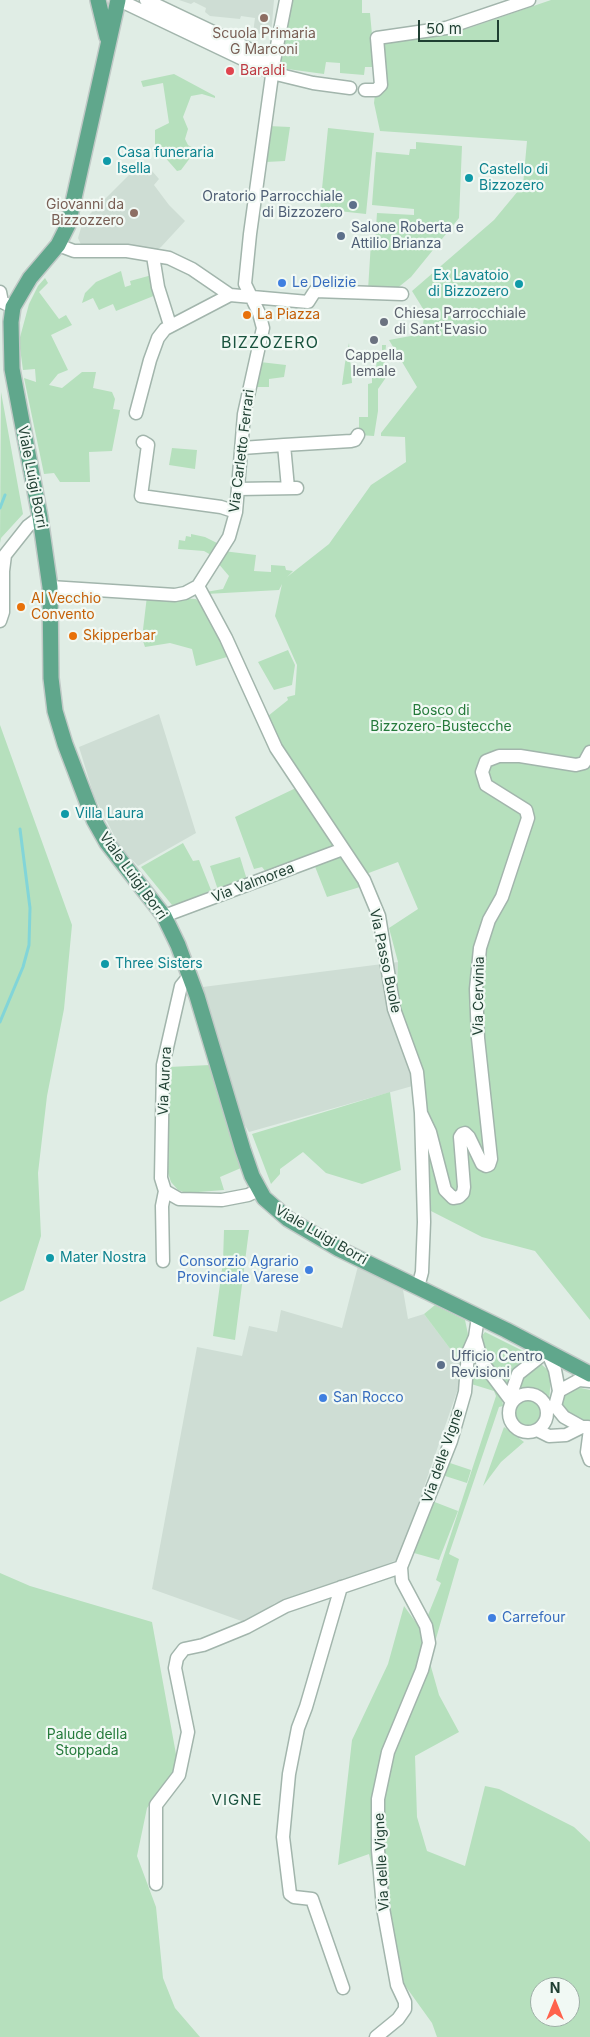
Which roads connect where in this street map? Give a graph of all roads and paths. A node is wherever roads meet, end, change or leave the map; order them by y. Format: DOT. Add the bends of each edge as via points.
graph roads {
  1 [pos="98,0"];
  2 [pos="118,0"];
  3 [pos="146,0"];
  4 [pos="286,0"];
  5 [pos="528,0"];
  6 [pos="108,48"];
  7 [pos="273,67"];
  8 [pos="350,88"];
  9 [pos="365,90"];
  10 [pos="58,244"];
  11 [pos="153,256"];
  12 [pos="0,292"];
  13 [pos="402,294"];
  14 [pos="230,295"];
  15 [pos="252,298"];
  16 [pos="7,315"];
  17 [pos="170,325"];
  18 [pos="136,413"];
  19 [pos="358,435"];
  20 [pos="143,442"];
  21 [pos="284,445"];
  22 [pos="242,448"];
  23 [pos="238,489"];
  24 [pos="236,512"];
  25 [pos="40,517"];
  26 [pos="198,586"];
  27 [pos="50,587"];
  28 [pos="0,621"];
  29 [pos="590,752"];
  30 [pos="343,849"];
  31 [pos="164,916"];
  32 [pos="190,975"];
  33 [pos="421,1113"];
  34 [pos="258,1190"];
  35 [pos="165,1191"];
  36 [pos="164,1261"];
  37 [pos="418,1287"];
  38 [pos="478,1317"];
  39 [pos="475,1337"];
  40 [pos="547,1351"];
  41 [pos="482,1362"];
  42 [pos="467,1372"];
  43 [pos="590,1374"];
  44 [pos="590,1381"];
  45 [pos="559,1391"];
  46 [pos="511,1400"];
  47 [pos="551,1407"];
  48 [pos="587,1428"];
  49 [pos="537,1430"];
  50 [pos="590,1460"];
  51 [pos="400,1567"];
  52 [pos="341,1587"];
  53 [pos="156,1884"];
  54 [pos="344,1988"];
  55 [pos="376,2037"];
  1 -- 6 [label="main road"];
  2 -- 6 [label="main road"];
  2 -- 7 [label="street"];
  3 -- 7 [label="street"];
  4 -- 7 [label="street, Via Carletto Ferrari"];
  5 -- 9 [label="street" via="446,28 377,38 380,85 376,90"];
  6 -- 10 [label="main road" via="68,225"];
  7 -- 8 [label="street" via="313,83"];
  7 -- 15 [label="street, Via Carletto Ferrari" via="245,284"];
  10 -- 11 [label="street" via="74,251 127,251"];
  10 -- 16 [label="main road" via="30,278"];
  11 -- 14 [label="street" via="169,258 192,269"];
  11 -- 17 [label="street" via="158,288"];
  12 -- 16 [label="street"];
  13 -- 15 [label="street" via="315,290 308,302"];
  14 -- 15 [label="street"];
  14 -- 17 [label="street"];
  15 -- 22 [label="street, Via Carletto Ferrari" via="263,328 247,399"];
  16 -- 25 [label="main road, Viale Luigi Borri" via="12,369"];
  17 -- 18 [label="street" via="158,338"];
  19 -- 21 [label="street" via="351,441"];
  20 -- 24 [label="street" via="148,444 141,496"];
  21 -- 22 [label="street"];
  21 -- 23 [label="street" via="292,488"];
  22 -- 23 [label="street, Via Carletto Ferrari"];
  23 -- 24 [label="street, Via Carletto Ferrari"];
  24 -- 26 [label="street, Via Carletto Ferrari" via="229,537"];
  25 -- 27 [label="main road, Viale Luigi Borri"];
  25 -- 28 [label="street" via="28,526 6,555"];
  26 -- 27 [label="street" via="175,594"];
  26 -- 30 [label="street, Via Passo Buole" via="226,638 276,748"];
  27 -- 31 [label="main road, Viale Luigi Borri" via="51,678 55,711 65,744 94,820 107,843"];
  29 -- 33 [label="street, Via Cervinia" via="584,763 576,765 499,756 486,761 482,772 486,784 526,810 528,818 502,897 489,920 480,948 476,989 478,1038 491,1159 489,1165 482,1164 469,1137 462,1134 464,1187 459,1197 454,1198 445,1190 430,1132"];
  30 -- 31 [label="street, Via Valmorea"];
  30 -- 33 [label="street, Via Passo Buole" via="364,880 379,916 394,1009 416,1072"];
  31 -- 32 [label="main road, Viale Luigi Borri"];
  32 -- 34 [label="main road, Viale Luigi Borri"];
  32 -- 35 [label="street, Via Aurora" via="181,986 163,1065 161,1178"];
  33 -- 37 [label="street, Via Passo Buole" via="424,1222 422,1272"];
  34 -- 35 [label="street" via="222,1200 179,1199"];
  34 -- 37 [label="main road, Viale Luigi Borri" via="273,1208 288,1219 339,1249"];
  35 -- 36 [label="street, Via Aurora" via="162,1206"];
  37 -- 38 [label="main road, Viale Luigi Borri"];
  38 -- 39 [label="street, Via delle Vigne"];
  38 -- 40 [label="main road, Viale Luigi Borri"];
  39 -- 41 [label="street"];
  39 -- 42 [label="street, Via delle Vigne" via="468,1353"];
  40 -- 43 [label="main road, Viale Luigi Borri"];
  40 -- 45 [label="street"];
  40 -- 46 [label="street" via="518,1374"];
  41 -- 42 [label="street"];
  41 -- 46 [label="street"];
  42 -- 51 [label="street, Via delle Vigne" via="465,1392 451,1441"];
  44 -- 45 [label="street" via="579,1380"];
  45 -- 47 [label="street"];
  46 -- 47 [label="street" via="528,1394"];
  46 -- 49 [label="street" via="509,1416 514,1426 524,1432"];
  47 -- 48 [label="street"];
  47 -- 49 [label="street"];
  48 -- 49 [label="street" via="566,1435 549,1436"];
  48 -- 50 [label="street"];
  51 -- 52 [label="street"];
  51 -- 55 [label="street, Via delle Vigne" via="402,1581 426,1626 429,1643 422,1670 388,1752 378,1798 383,1908 397,1985 405,2009"];
  52 -- 53 [label="street" via="286,1606 203,1645 184,1649 177,1658 175,1668 188,1732 179,1775 156,1805"];
  52 -- 54 [label="street" via="298,1728 289,1774 283,1837 290,1894 312,1899"];
}
